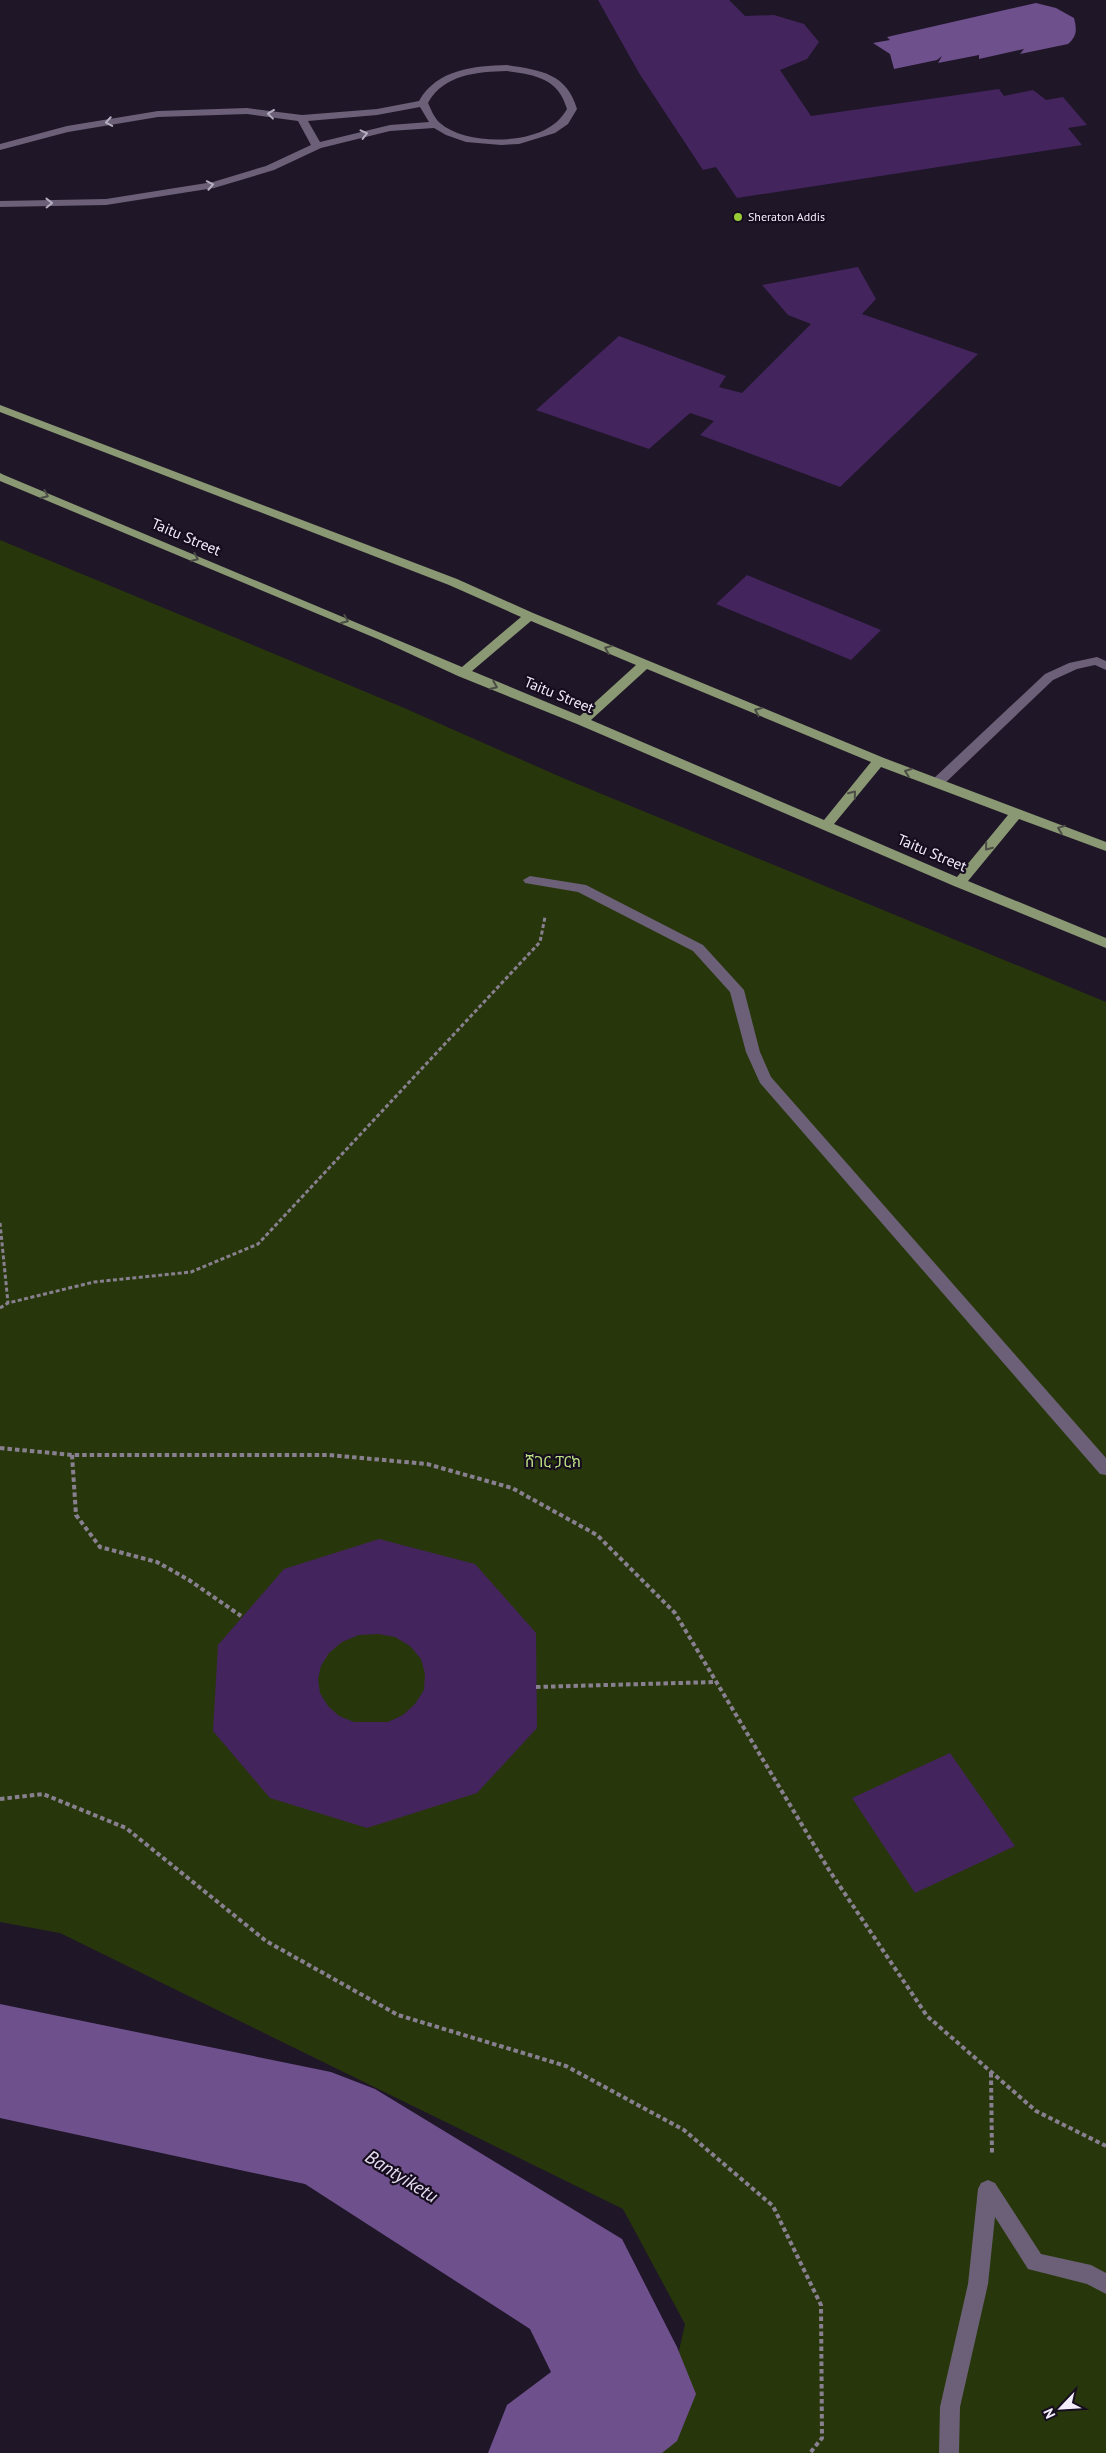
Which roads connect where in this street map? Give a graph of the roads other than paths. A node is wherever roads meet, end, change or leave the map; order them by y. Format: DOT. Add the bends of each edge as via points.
graph roads {
  1 [pos="423,103"];
  2 [pos="302,118"];
  3 [pos="436,125"];
  4 [pos="317,146"];
  5 [pos="0,147"];
  6 [pos="0,204"];
  7 [pos="0,408"];
  8 [pos="0,477"];
  9 [pos="529,616"];
  10 [pos="645,664"];
  11 [pos="1106,666"];
  12 [pos="462,672"];
  13 [pos="582,721"];
  14 [pos="879,762"];
  15 [pos="937,783"];
  16 [pos="1017,812"];
  17 [pos="826,826"];
  18 [pos="1106,847"];
  19 [pos="530,880"];
  20 [pos="959,883"];
  21 [pos="1106,943"];
  22 [pos="1106,1469"];
  23 [pos="1106,2284"];
  24 [pos="949,2453"];
  1 -- 2 [label="street" via="377,112"];
  1 -- 3 [label="street"];
  1 -- 3 [label="street" via="437,84 455,75 482,69 532,72 552,79 570,96 572,109 564,122 536,137 485,142 460,137"];
  2 -- 4 [label="street"];
  2 -- 5 [label="street, one-way" via="247,111 158,114 67,129"];
  4 -- 3 [label="street, one-way" via="390,128"];
  6 -- 4 [label="street, one-way" via="106,202 214,185 270,168"];
  7 -- 9 [label="main road" via="452,582"];
  8 -- 12 [label="main road, Taitu Street, one-way" via="384,636"];
  10 -- 9 [label="main road, one-way"];
  9 -- 12 [label="main road"];
  10 -- 13 [label="main road"];
  14 -- 10 [label="main road, one-way"];
  11 -- 15 [label="street" via="1097,661 1073,666 1049,677"];
  12 -- 13 [label="main road, Taitu Street, one-way"];
  13 -- 17 [label="main road, Taitu Street"];
  15 -- 14 [label="main road, one-way"];
  17 -- 14 [label="main road, one-way"];
  15 -- 16 [label="main road"];
  18 -- 16 [label="main road, one-way"];
  16 -- 20 [label="main road, one-way"];
  17 -- 20 [label="main road, Taitu Street"];
  19 -- 22 [label="street" via="581,888 698,948 737,990 753,1052 766,1079"];
  20 -- 21 [label="main road, Taitu Street"];
  23 -- 24 [label="street" via="1091,2275 1035,2262 988,2189 978,2284 950,2407"];
}
